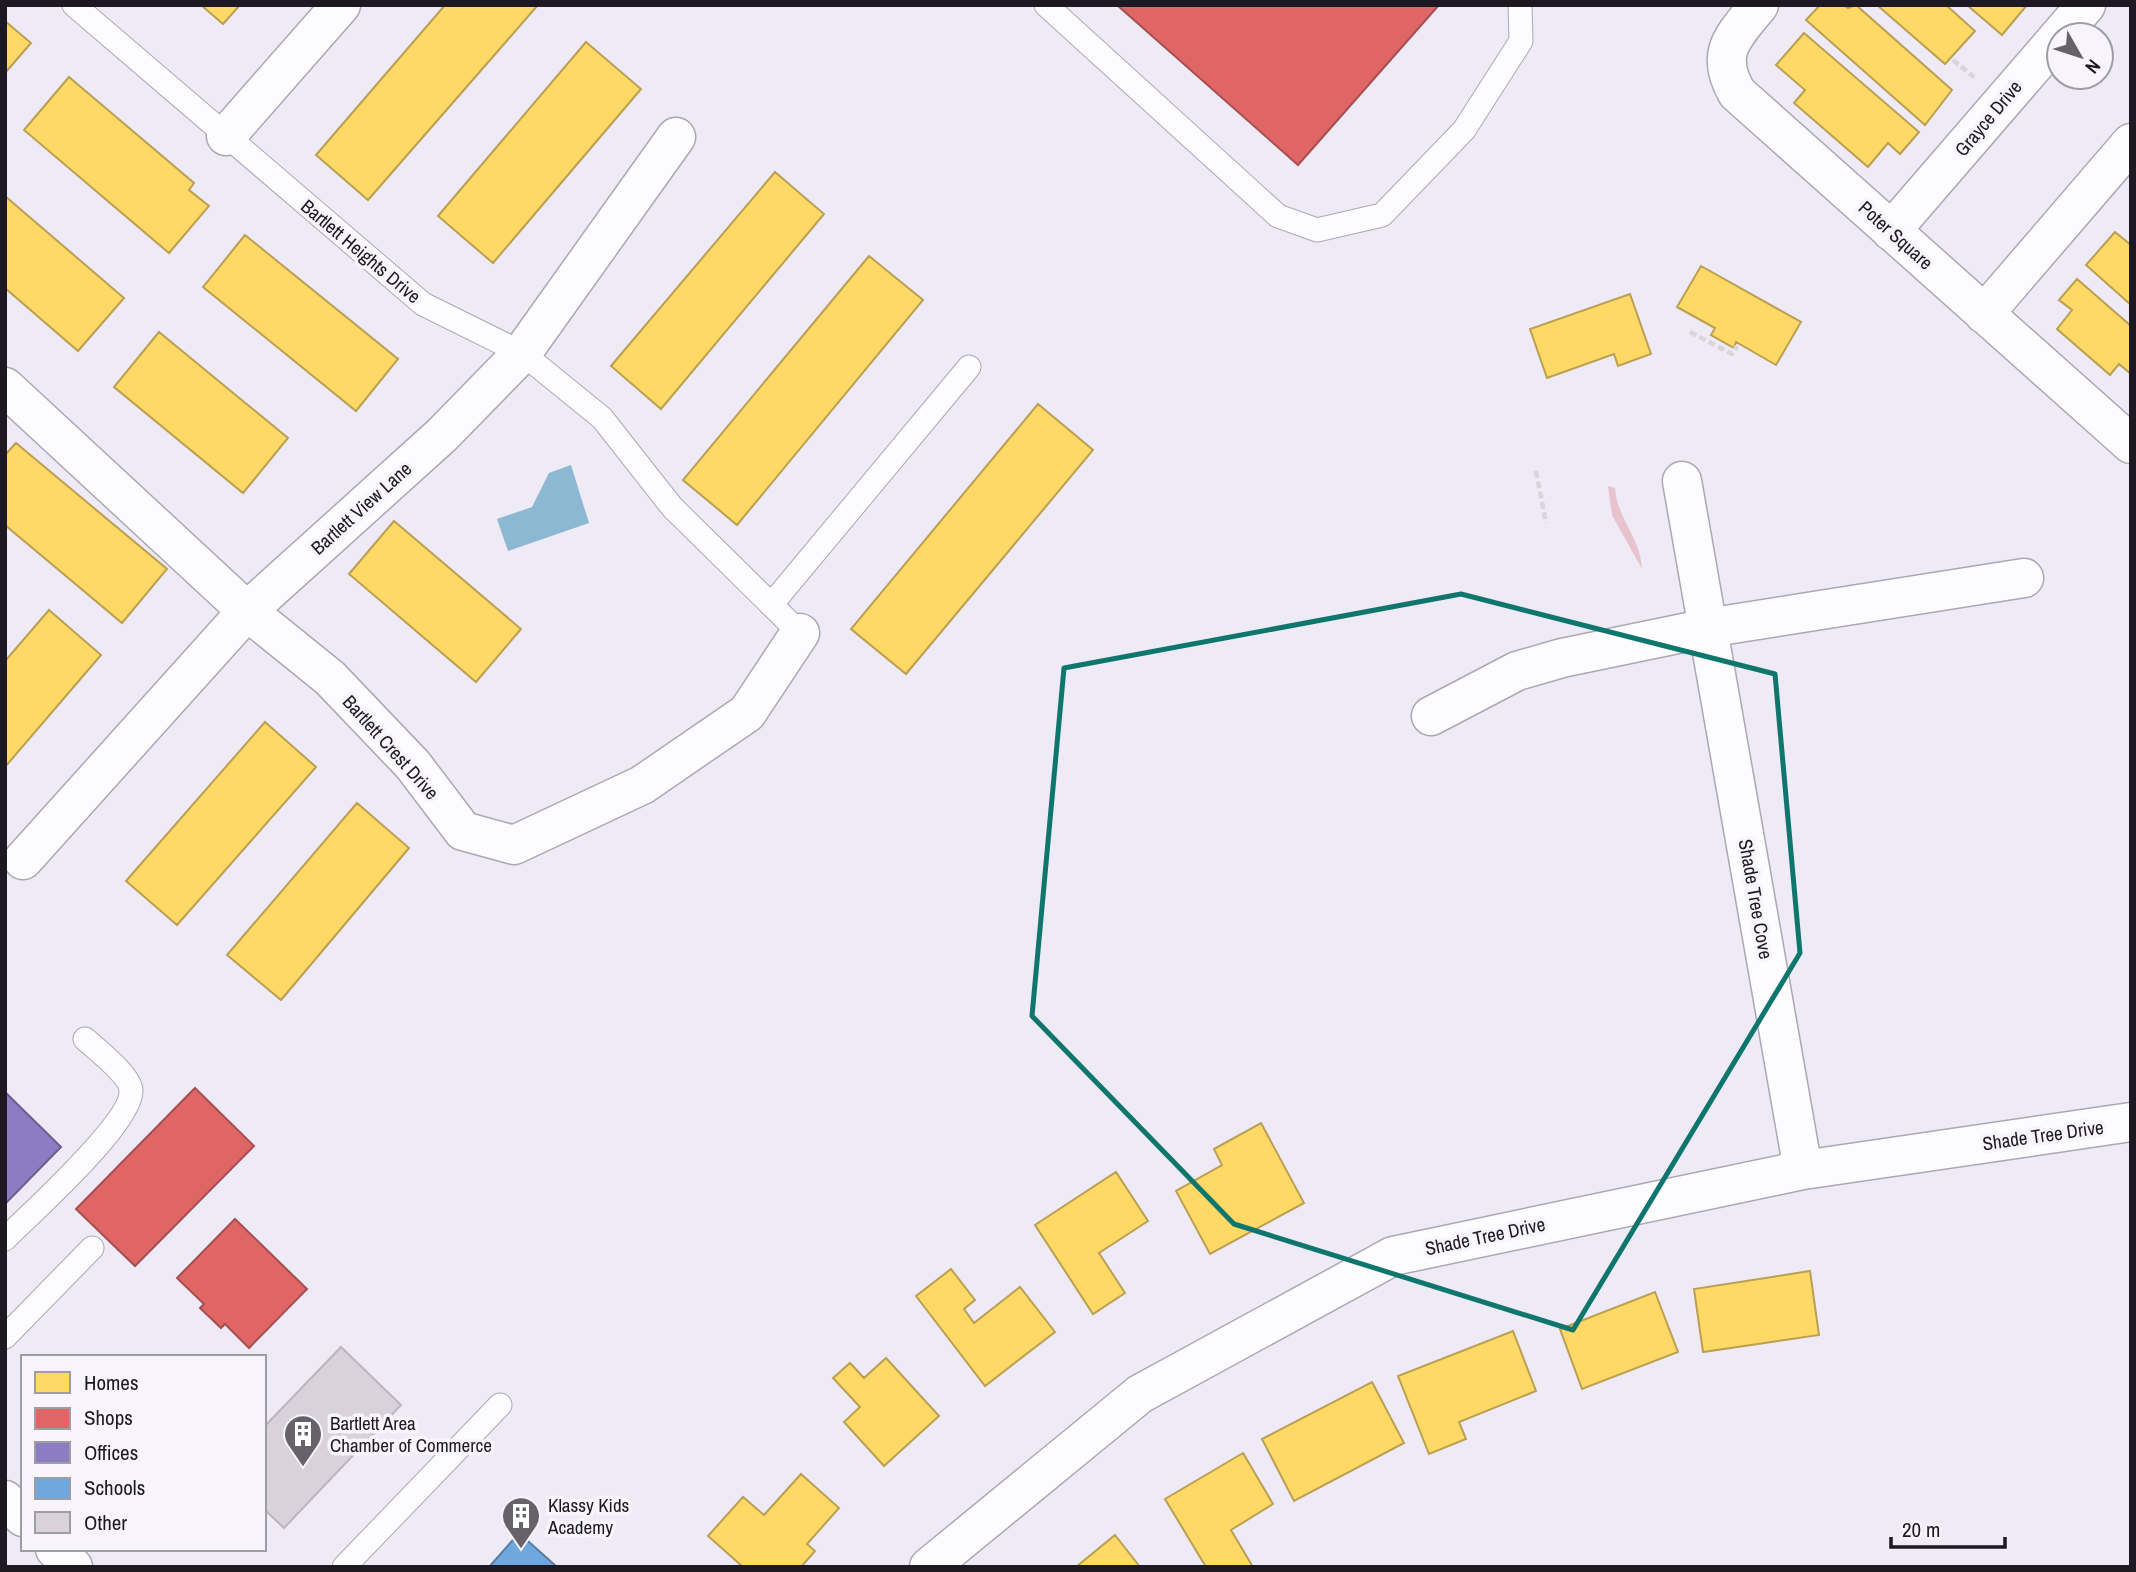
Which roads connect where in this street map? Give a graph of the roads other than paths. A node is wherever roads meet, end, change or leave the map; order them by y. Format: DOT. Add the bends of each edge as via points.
graph roads {
  1 [pos="74,5"];
  2 [pos="341,5"];
  3 [pos="1046,5"];
  4 [pos="1520,5"];
  5 [pos="1759,5"];
  6 [pos="2086,5"];
  7 [pos="226,136"];
  8 [pos="676,137"];
  9 [pos="2131,143"];
  10 [pos="1891,231"];
  11 [pos="1984,314"];
  12 [pos="522,353"];
  13 [pos="969,367"];
  14 [pos="5,387"];
  15 [pos="2131,444"];
  16 [pos="1682,481"];
  17 [pos="2024,578"];
  18 [pos="771,605"];
  19 [pos="247,611"];
  20 [pos="1707,628"];
  21 [pos="800,633"];
  22 [pos="1431,716"];
  23 [pos="23,860"];
  24 [pos="85,1038"];
  25 [pos="2131,1122"];
  26 [pos="1804,1170"];
  27 [pos="5,1239"];
  28 [pos="92,1248"];
  29 [pos="5,1337"];
  30 [pos="500,1405"];
  31 [pos="57,1551"];
  32 [pos="73,1567"];
  33 [pos="344,1567"];
  34 [pos="929,1567"];
  1 -- 7 [label="lane, Bartlett Heights Drive"];
  2 -- 7 [label="street"];
  3 -- 4 [label="lane" via="1278,216 1317,230 1382,215 1464,130 1521,41"];
  5 -- 10 [label="street, Poter Square" via="1725,57 1737,93"];
  6 -- 10 [label="street, Grayce Drive"];
  7 -- 12 [label="lane, Bartlett Heights Drive" via="423,304"];
  8 -- 12 [label="street, Bartlett View Lane"];
  9 -- 11 [label="street"];
  10 -- 11 [label="street, Poter Square"];
  11 -- 15 [label="street, Poter Square"];
  12 -- 18 [label="lane, Bartlett Heights Drive" via="602,418 672,507"];
  12 -- 19 [label="street, Bartlett View Lane" via="442,435"];
  13 -- 18 [label="lane"];
  14 -- 19 [label="street, Bartlett Crest Drive"];
  16 -- 20 [label="street, Shade Tree Cove"];
  17 -- 20 [label="street"];
  18 -- 21 [label="lane, Bartlett Heights Drive"];
  19 -- 21 [label="street, Bartlett Crest Drive" via="330,678 413,765 463,831 514,845 642,785 747,713"];
  19 -- 23 [label="street, Bartlett View Lane"];
  20 -- 22 [label="street" via="1517,671"];
  20 -- 26 [label="street, Shade Tree Cove"];
  24 -- 27 [label="lane" via="126,1078 131,1090 127,1110"];
  25 -- 26 [label="street, Shade Tree Drive"];
  26 -- 34 [label="street, Shade Tree Drive" via="1393,1255 1140,1394"];
  28 -- 29 [label="lane"];
  30 -- 33 [label="lane"];
  31 -- 32 [label="street"];
}
